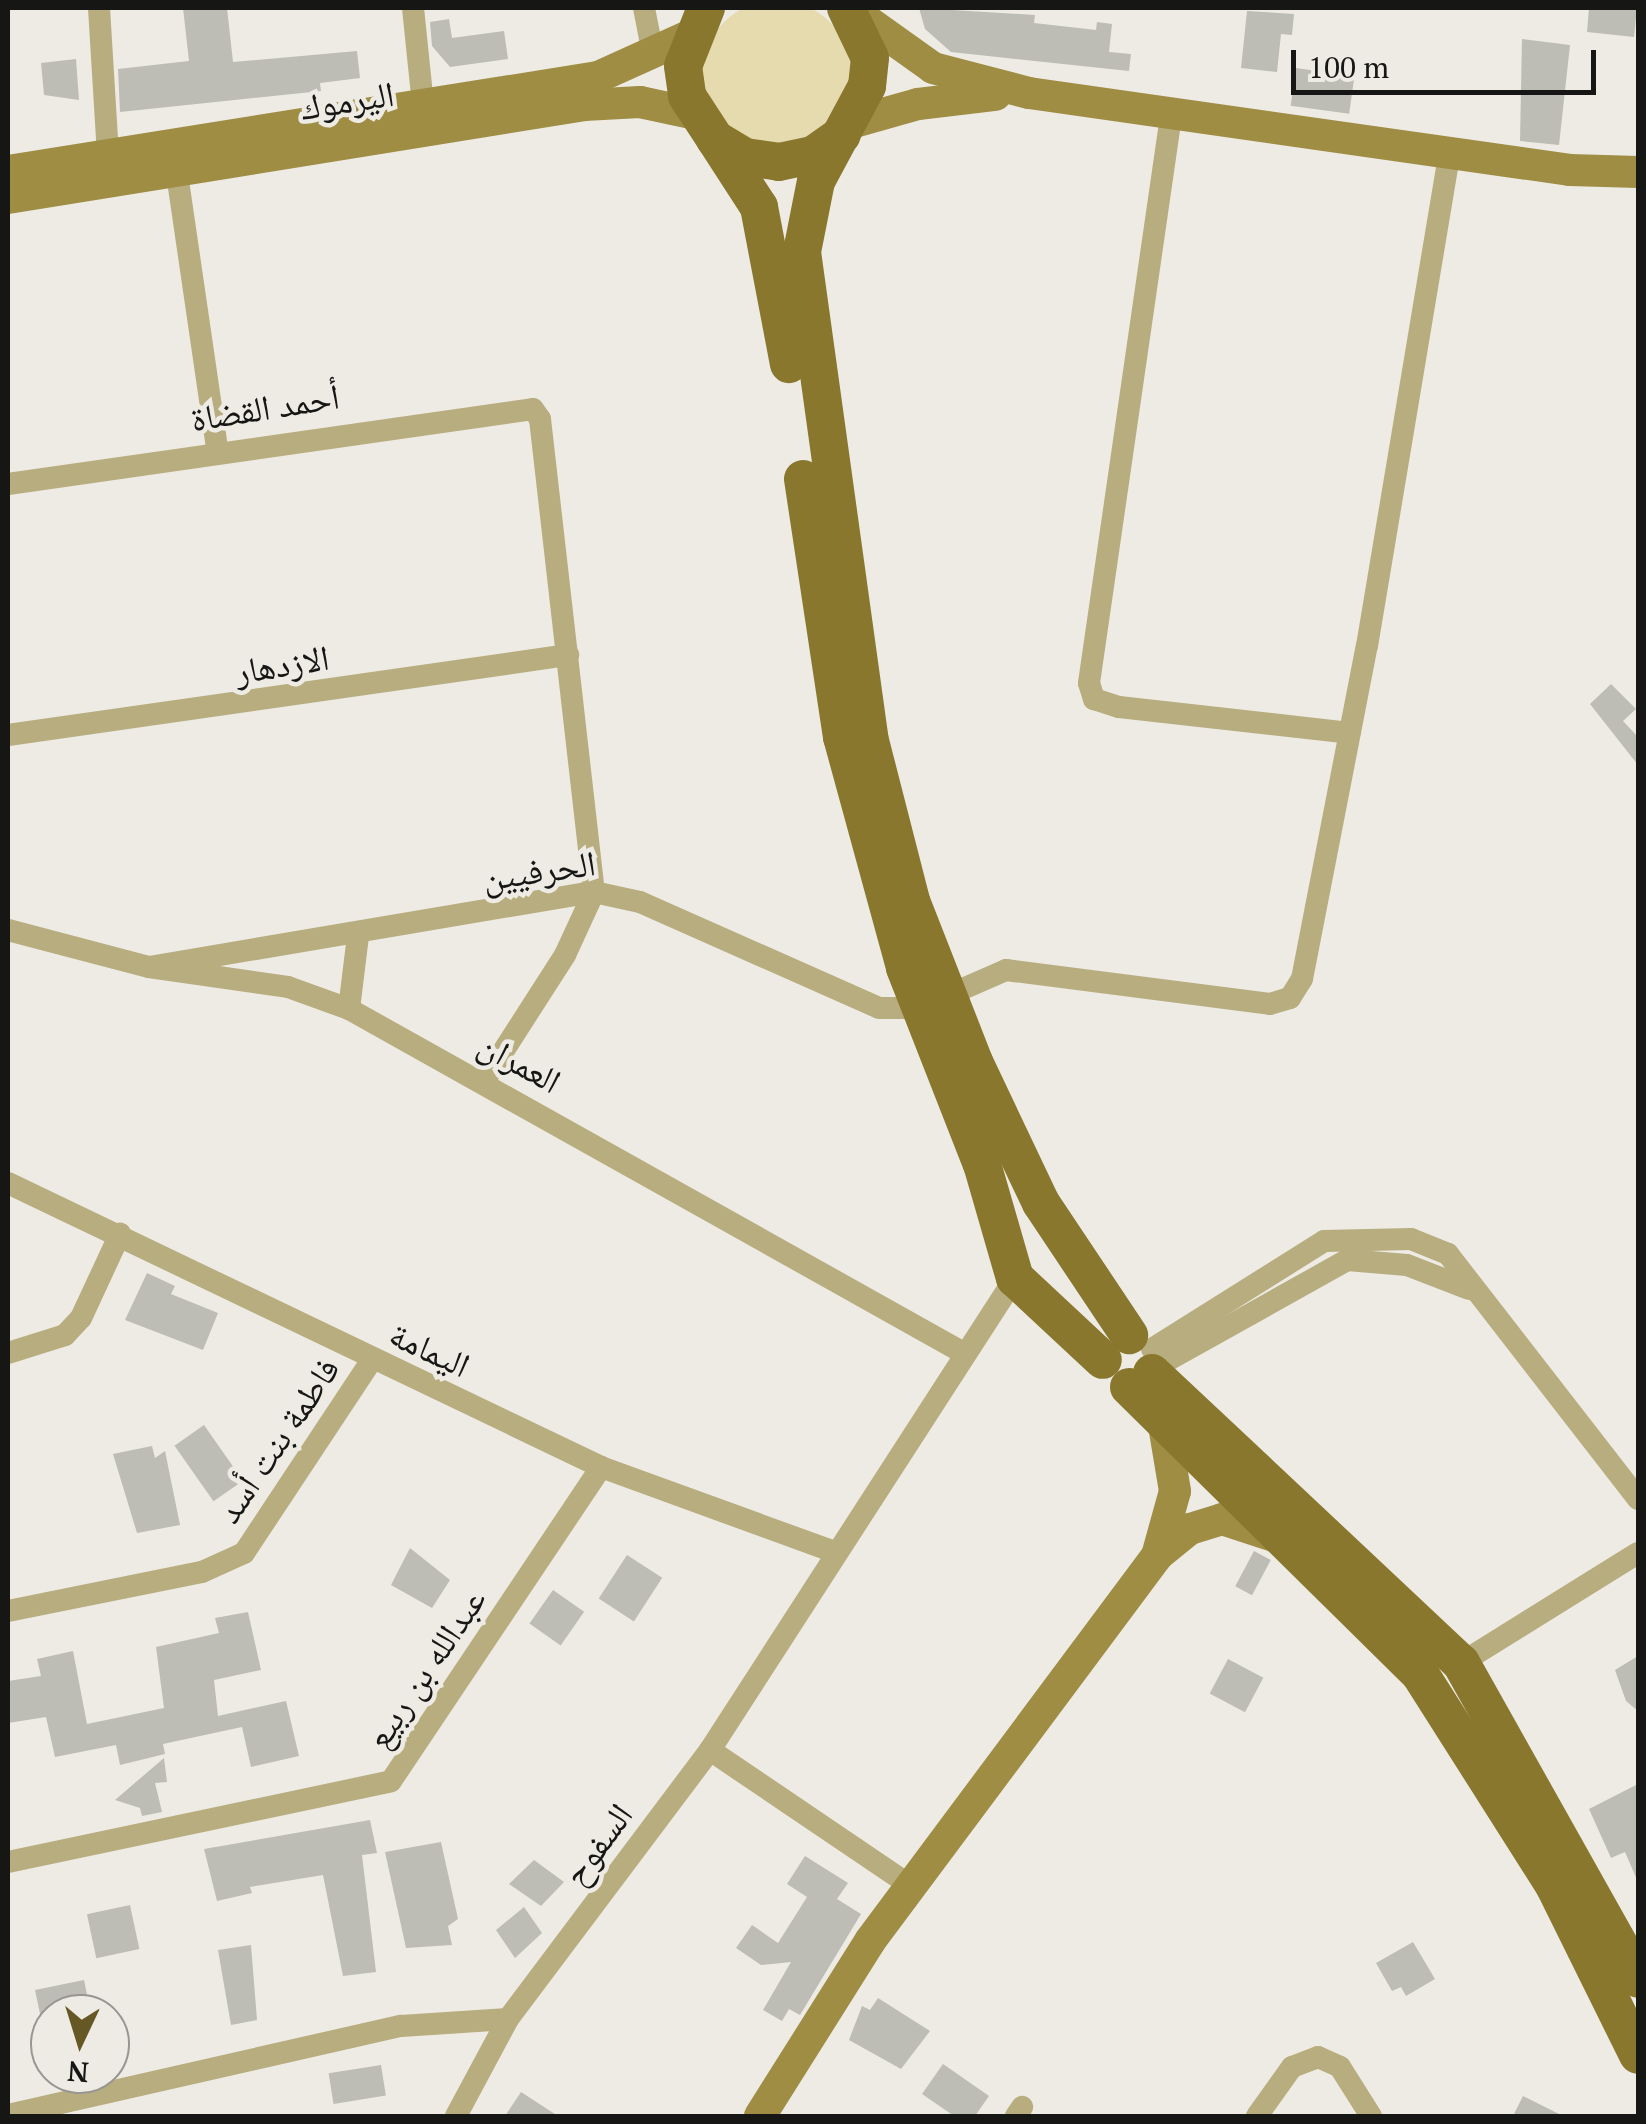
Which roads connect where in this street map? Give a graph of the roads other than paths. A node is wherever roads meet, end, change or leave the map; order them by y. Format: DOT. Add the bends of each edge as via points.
graph roads {
  1 [pos="99,8"];
  2 [pos="413,8"];
  3 [pos="644,8"];
  4 [pos="847,8"];
  5 [pos="701,15"];
  6 [pos="653,54"];
  7 [pos="1029,93"];
  8 [pos="424,105"];
  9 [pos="1171,116"];
  10 [pos="707,127"];
  11 [pos="848,129"];
  12 [pos="108,154"];
  13 [pos="1448,154"];
  14 [pos="175,158"];
  15 [pos="8,170"];
  16 [pos="1570,170"];
  17 [pos="1638,172"];
  18 [pos="1638,188"];
  19 [pos="8,198"];
  20 [pos="217,449"];
  21 [pos="8,484"];
  22 [pos="568,655"];
  23 [pos="1350,733"];
  24 [pos="8,736"];
  25 [pos="594,892"];
  26 [pos="8,930"];
  27 [pos="358,936"];
  28 [pos="150,967"];
  29 [pos="933,1001"];
  30 [pos="349,1009"];
  31 [pos="484,1081"];
  32 [pos="8,1183"];
  33 [pos="120,1234"];
  34 [pos="1079,1266"];
  35 [pos="1025,1290"];
  36 [pos="962,1352"];
  37 [pos="8,1353"];
  38 [pos="372,1361"];
  39 [pos="1137,1362"];
  40 [pos="1164,1425"];
  41 [pos="601,1467"];
  42 [pos="1638,1499"];
  43 [pos="1288,1542"];
  44 [pos="835,1552"];
  45 [pos="1638,1553"];
  46 [pos="1157,1556"];
  47 [pos="8,1611"];
  48 [pos="1462,1662"];
  49 [pos="710,1750"];
  50 [pos="8,1862"];
  51 [pos="912,1886"];
  52 [pos="1638,1979"];
  53 [pos="508,2019"];
  54 [pos="1638,2055"];
  55 [pos="8,2115"];
  56 [pos="456,2116"];
  57 [pos="763,2116"];
  58 [pos="1257,2116"];
  59 [pos="1372,2116"];
  1 -- 12 [label="street"];
  2 -- 8 [label="street"];
  3 -- 6 [label="street"];
  4 -- 7 [label="street" via="933,68"];
  4 -- 11 [label="main road" via="870,58"];
  5 -- 6 [label="street, اليرموك"];
  5 -- 10 [label="main road" via="687,96"];
  6 -- 8 [label="street, اليرموك" via="598,77"];
  7 -- 9 [label="street"];
  7 -- 11 [label="street" via="918,104"];
  8 -- 14 [label="street, اليرموك"];
  9 -- 13 [label="street"];
  9 -- 23 [label="street" via="1089,683 1094,699 1119,706"];
  10 -- 11 [label="main road" via="744,157 779,162 814,155"];
  10 -- 14 [label="street, اليرموك" via="640,102 584,105"];
  10 -- 29 [label="main road" via="750,186 774,260 842,737"];
  11 -- 29 [label="main road" via="816,181 802,230 812,346 868,736"];
  12 -- 14 [label="street, اليرموك"];
  12 -- 15 [label="street, اليرموك"];
  13 -- 16 [label="street"];
  13 -- 23 [label="street"];
  14 -- 19 [label="street, اليرموك"];
  14 -- 20 [label="street"];
  16 -- 17 [label="street"];
  16 -- 18 [label="street"];
  20 -- 21 [label="street, أحمد القضاة"];
  20 -- 22 [label="street, أحمد القضاة" via="532,409 540,420"];
  22 -- 24 [label="street, الازدهار"];
  22 -- 25 [label="street"];
  23 -- 29 [label="street" via="1302,979 1290,998 1270,1004 1006,970"];
  25 -- 27 [label="street, الحرفيين"];
  25 -- 29 [label="street, الحرفيين" via="640,902 863,1004"];
  25 -- 31 [label="street" via="565,955"];
  26 -- 28 [label="street, العمران"];
  27 -- 28 [label="street, الحرفيين"];
  27 -- 30 [label="street"];
  28 -- 30 [label="street, العمران" via="288,987"];
  29 -- 34 [label="main road"];
  29 -- 35 [label="main road"];
  30 -- 31 [label="street, العمران"];
  31 -- 36 [label="street, العمران"];
  32 -- 33 [label="street, اليمامة"];
  33 -- 37 [label="street" via="81,1318 65,1334"];
  33 -- 38 [label="street, اليمامة"];
  34 -- 35 [label="main road" via="1060,1301"];
  34 -- 35 [label="main road" via="1037,1252"];
  34 -- 39 [label="main road"];
  35 -- 36 [label="street, السفوح"];
  35 -- 39 [label="main road"];
  36 -- 44 [label="street, السفوح"];
  38 -- 41 [label="street, اليمامة"];
  38 -- 47 [label="street, فاطمة بنت أسد" via="244,1553 202,1572"];
  39 -- 40 [label="main road"];
  39 -- 42 [label="street" via="1347,1260 1406,1265 1469,1289"];
  39 -- 48 [label="main road"];
  40 -- 43 [label="main road"];
  40 -- 46 [label="street" via="1175,1491"];
  41 -- 44 [label="street, اليمامة"];
  41 -- 50 [label="street, عبدالله بن ربيع" via="391,1780"];
  43 -- 46 [label="street" via="1222,1519 1190,1529"];
  43 -- 54 [label="main road" via="1442,1705 1555,1887"];
  44 -- 49 [label="street, السفوح"];
  45 -- 48 [label="street"];
  46 -- 51 [label="street"];
  48 -- 52 [label="main road"];
  49 -- 51 [label="street"];
  49 -- 53 [label="street, السفوح"];
  51 -- 57 [label="street"];
  53 -- 55 [label="street" via="401,2026"];
  53 -- 56 [label="street, السفوح"];
  58 -- 59 [label="street" via="1292,2067 1318,2057 1340,2067"];
}
